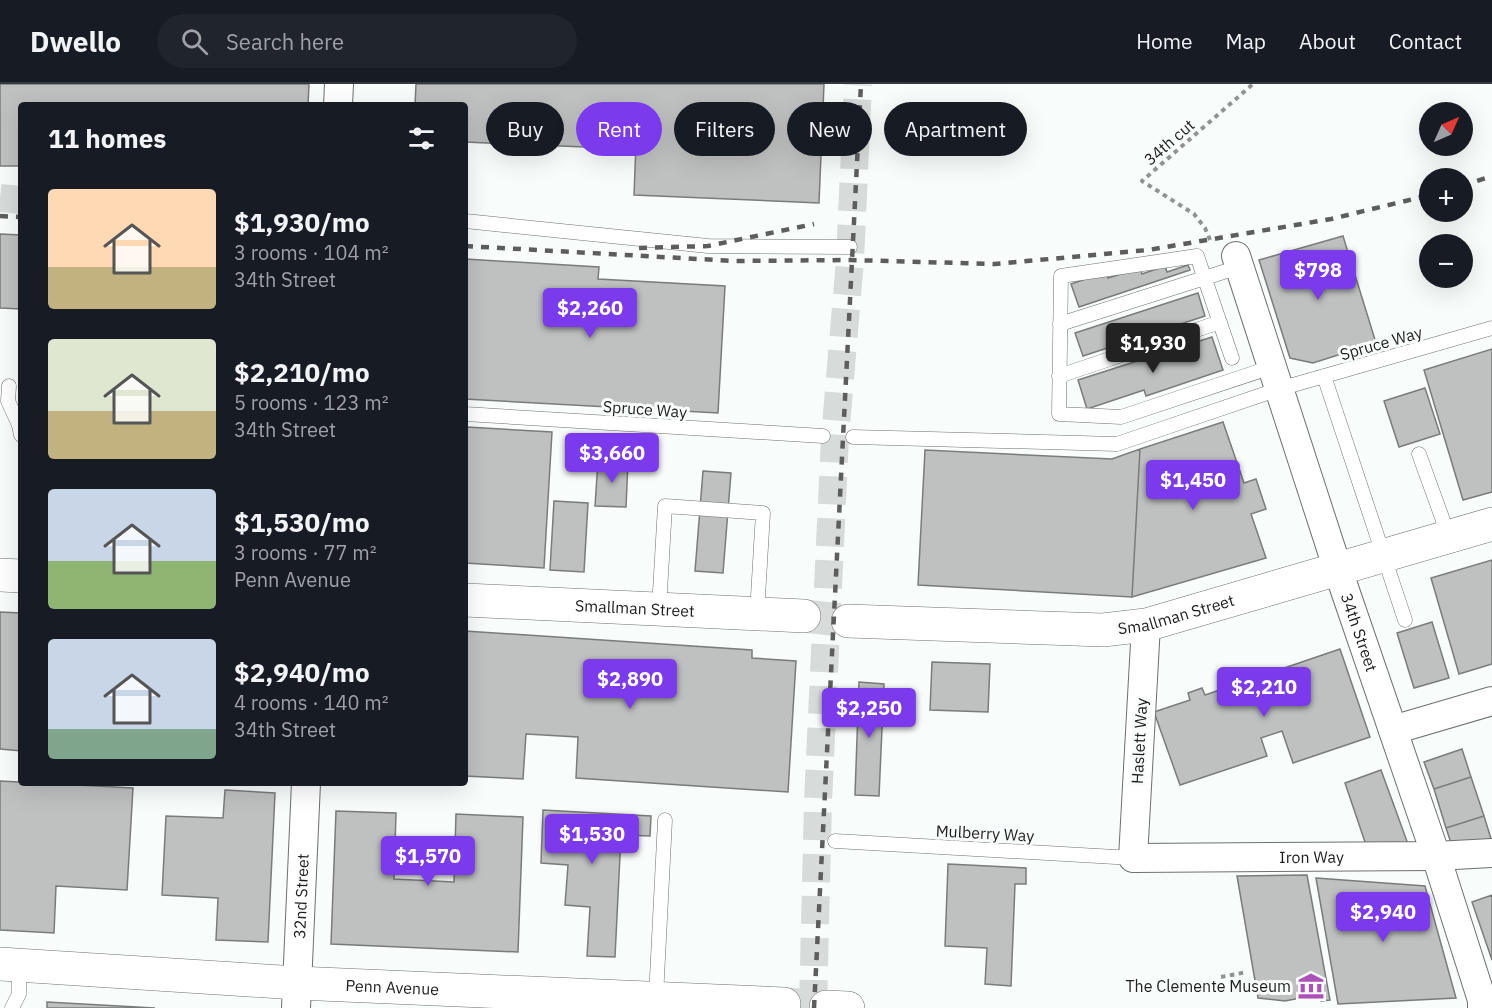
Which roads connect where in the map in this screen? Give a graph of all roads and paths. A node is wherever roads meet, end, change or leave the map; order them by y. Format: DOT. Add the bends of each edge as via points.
graph roads {
  1 [pos="339,84"];
  2 [pos="1253,84"];
  3 [pos="338,102"];
  4 [pos="468,221"];
  5 [pos="850,248"];
  6 [pos="1232,265"];
  7 [pos="1204,278"];
  8 [pos="1220,322"];
  9 [pos="1060,324"];
  10 [pos="1492,328"];
  11 [pos="1232,358"];
  12 [pos="1059,376"];
  13 [pos="1324,376"];
  14 [pos="1275,378"];
  15 [pos="10,386"];
  16 [pos="468,414"];
  17 [pos="18,423"];
  18 [pos="824,436"];
  19 [pos="853,437"];
  20 [pos="1419,454"];
  21 [pos="1492,524"];
  22 [pos="1449,537"];
  23 [pos="1385,556"];
  24 [pos="1338,570"];
  25 [pos="0,575"];
  26 [pos="18,576"];
  27 [pos="468,600"];
  28 [pos="659,609"];
  29 [pos="757,613"];
  30 [pos="804,615"];
  31 [pos="1406,620"];
  32 [pos="848,621"];
  33 [pos="1146,625"];
  34 [pos="1492,701"];
  35 [pos="1393,730"];
  36 [pos="306,786"];
  37 [pos="665,820"];
  38 [pos="835,841"];
  39 [pos="1492,854"];
  40 [pos="1436,856"];
  41 [pos="1133,858"];
  42 [pos="9,964"];
  43 [pos="1247,972"];
  44 [pos="1221,977"];
  45 [pos="297,996"];
  46 [pos="656,997"];
  47 [pos="784,1004"];
  48 [pos="12,1008"];
  49 [pos="1482,1008"];
  1 -- 3 [label="street"];
  2 -- 6 [label="path, 34th cut" via="1142,181 1194,214"];
  4 -- 5 [label="lane" via="708,246"];
  6 -- 7 [label="lane"];
  6 -- 14 [label="street, 34th Street"];
  7 -- 8 [label="lane"];
  7 -- 9 [label="lane"];
  7 -- 9 [label="lane" via="1197,256 1061,276"];
  8 -- 11 [label="lane"];
  8 -- 12 [label="lane"];
  9 -- 12 [label="lane"];
  10 -- 13 [label="lane, Spruce Way"];
  12 -- 14 [label="lane" via="1059,414 1121,417"];
  13 -- 14 [label="lane, Spruce Way"];
  13 -- 23 [label="lane"];
  14 -- 19 [label="lane" via="1116,444"];
  14 -- 24 [label="street, 34th Street"];
  15 -- 17 [label="lane" via="8,401"];
  16 -- 18 [label="lane, Spruce Way"];
  20 -- 22 [label="lane"];
  21 -- 22 [label="street, Smallman Street"];
  22 -- 23 [label="street, Smallman Street"];
  23 -- 24 [label="street, Smallman Street"];
  23 -- 31 [label="lane"];
  24 -- 33 [label="street, Smallman Street"];
  24 -- 35 [label="street, 34th Street"];
  25 -- 26 [label="street"];
  27 -- 28 [label="street, Smallman Street"];
  28 -- 29 [label="street, Smallman Street"];
  28 -- 29 [label="lane" via="665,506 763,513"];
  29 -- 30 [label="street, Smallman Street"];
  32 -- 33 [label="street, Smallman Street" via="1103,630"];
  33 -- 41 [label="street, Haslett Way"];
  34 -- 35 [label="street"];
  35 -- 40 [label="street, 34th Street"];
  36 -- 45 [label="street, 32nd Street"];
  37 -- 46 [label="lane"];
  38 -- 41 [label="lane, Mulberry Way"];
  39 -- 40 [label="street, Iron Way"];
  40 -- 41 [label="street, Iron Way"];
  40 -- 49 [label="street, 34th Street"];
  42 -- 45 [label="street, Penn Avenue"];
  42 -- 48 [label="lane" via="19,994"];
  43 -- 44 [label="path"];
  45 -- 46 [label="street, Penn Avenue"];
  46 -- 47 [label="street, Penn Avenue"];
}
